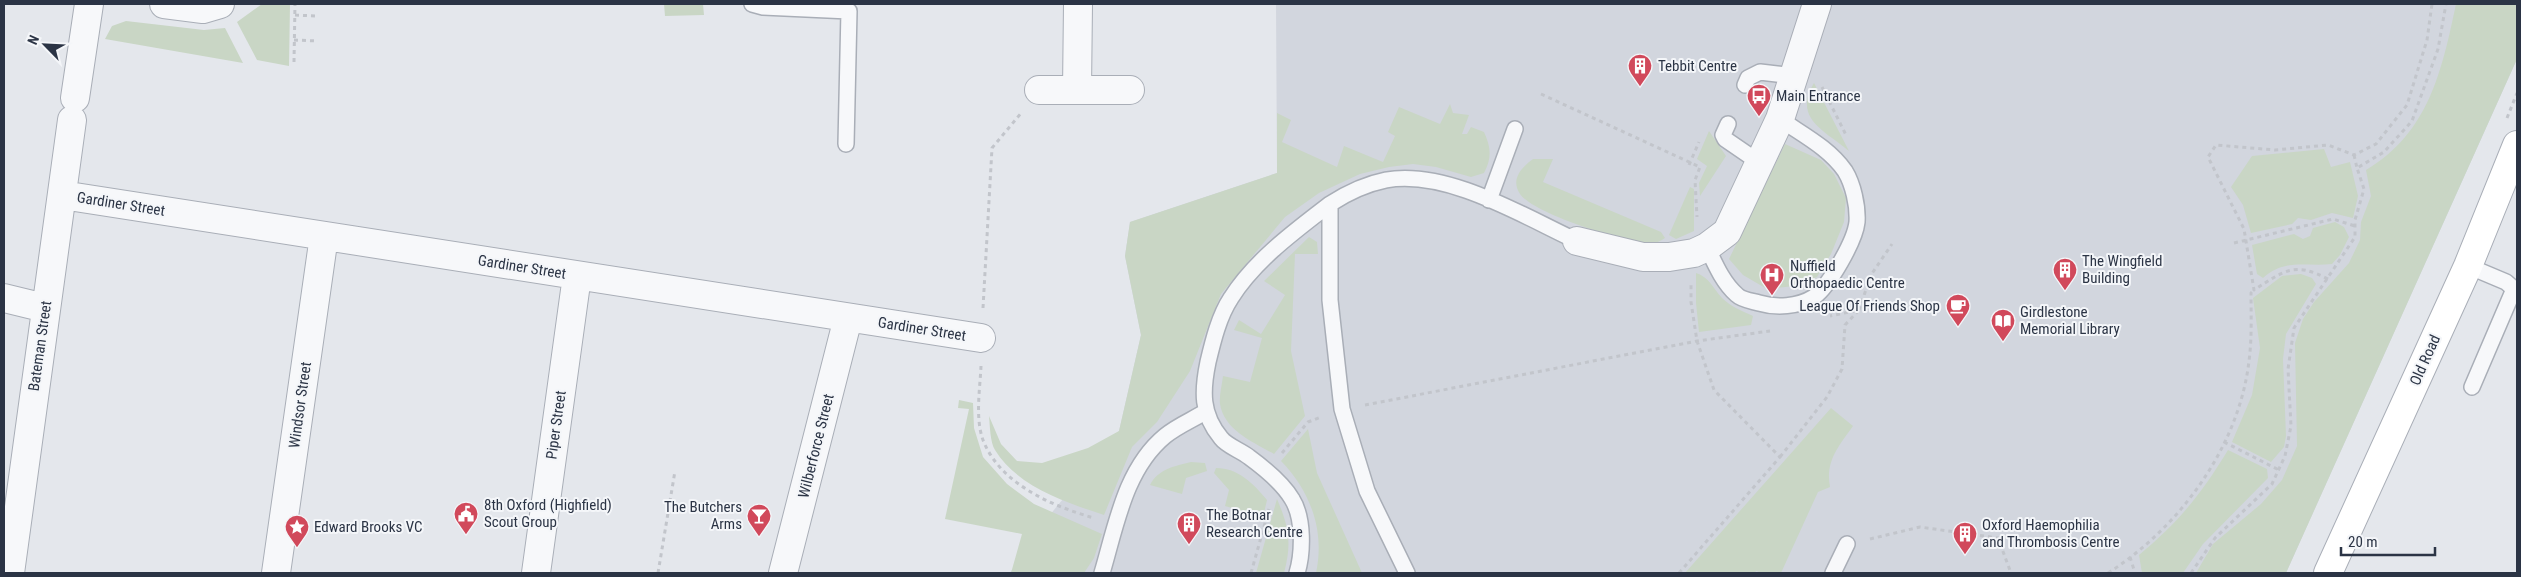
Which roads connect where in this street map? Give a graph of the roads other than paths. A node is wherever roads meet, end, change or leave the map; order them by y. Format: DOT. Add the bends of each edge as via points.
graph roads {
  1 [pos="89,4"];
  2 [pos="164,4"];
  3 [pos="220,4"];
  4 [pos="752,4"];
  5 [pos="1078,4"];
  6 [pos="1817,4"];
  7 [pos="1807,80"];
  8 [pos="1745,86"];
  9 [pos="1039,90"];
  10 [pos="1077,90"];
  11 [pos="1130,90"];
  12 [pos="1780,119"];
  13 [pos="1728,124"];
  14 [pos="1515,129"];
  15 [pos="846,144"];
  16 [pos="2517,145"];
  17 [pos="1760,163"];
  18 [pos="62,195"];
  19 [pos="1489,200"];
  20 [pos="1330,204"];
  21 [pos="324,236"];
  22 [pos="1577,241"];
  23 [pos="1707,247"];
  24 [pos="2468,266"];
  25 [pos="577,276"];
  26 [pos="4,298"];
  27 [pos="45,308"];
  28 [pos="848,318"];
  29 [pos="981,338"];
  30 [pos="2472,387"];
  31 [pos="1205,412"];
  32 [pos="1847,544"];
  33 [pos="14,573"];
  34 [pos="276,573"];
  35 [pos="536,573"];
  36 [pos="783,573"];
  37 [pos="1102,573"];
  38 [pos="1298,573"];
  39 [pos="1407,573"];
  40 [pos="1833,573"];
  41 [pos="2328,573"];
  1 -- 18 [label="street, Bateman Street"];
  2 -- 3 [label="street" via="203,9"];
  4 -- 15 [label="lane" via="849,12"];
  5 -- 10 [label="street"];
  6 -- 7 [label="street"];
  7 -- 8 [label="lane" via="1760,72 1748,78"];
  7 -- 12 [label="street"];
  9 -- 10 [label="street"];
  10 -- 11 [label="street"];
  12 -- 17 [label="street"];
  12 -- 23 [label="lane" via="1829,152 1846,172 1855,196 1857,223 1832,277 1813,297 1783,307 1764,304 1738,297 1718,270"];
  13 -- 17 [label="lane" via="1723,135 1725,139"];
  14 -- 19 [label="lane"];
  16 -- 24 [label="street, Old Road"];
  17 -- 23 [label="street" via="1727,232"];
  18 -- 21 [label="street, Gardiner Street"];
  18 -- 27 [label="street, Bateman Street"];
  19 -- 20 [label="lane" via="1424,179 1387,180 1350,192"];
  19 -- 22 [label="lane"];
  20 -- 31 [label="lane" via="1265,258 1231,298 1221,318 1206,370"];
  20 -- 39 [label="lane" via="1330,300 1342,409 1367,491"];
  21 -- 25 [label="street, Gardiner Street"];
  21 -- 34 [label="street, Windsor Street"];
  22 -- 23 [label="street" via="1643,257 1669,257"];
  24 -- 30 [label="lane" via="2506,282 2514,290"];
  24 -- 41 [label="street, Old Road"];
  25 -- 28 [label="street, Gardiner Street"];
  25 -- 35 [label="street, Piper Street"];
  26 -- 27 [label="street"];
  27 -- 33 [label="street, Bateman Street"];
  28 -- 29 [label="street, Gardiner Street"];
  28 -- 36 [label="street, Wilberforce Street"];
  31 -- 37 [label="lane" via="1165,436 1139,465"];
  31 -- 38 [label="lane" via="1221,439 1277,480 1293,500 1301,531"];
  32 -- 40 [label="lane"];
}
